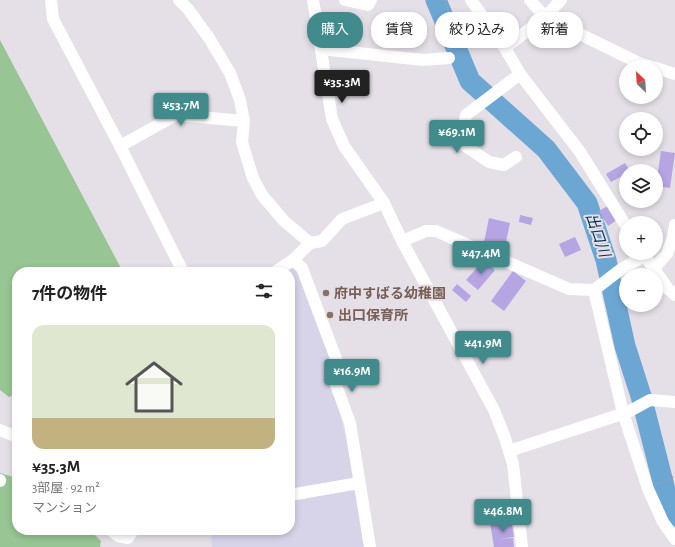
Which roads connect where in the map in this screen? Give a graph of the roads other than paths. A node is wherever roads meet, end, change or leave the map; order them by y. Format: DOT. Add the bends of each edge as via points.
graph roads {
  1 [pos="51,0"];
  2 [pos="179,0"];
  3 [pos="313,0"];
  4 [pos="345,0"];
  5 [pos="371,0"];
  6 [pos="471,0"];
  7 [pos="530,0"];
  8 [pos="561,0"];
  9 [pos="480,12"];
  10 [pos="540,12"];
  11 [pos="550,12"];
  12 [pos="583,36"];
  13 [pos="505,48"];
  14 [pos="321,49"];
  15 [pos="449,58"];
  16 [pos="633,60"];
  17 [pos="663,70"];
  18 [pos="520,74"];
  19 [pos="675,74"];
  20 [pos="244,121"];
  21 [pos="120,146"];
  22 [pos="516,157"];
  23 [pos="384,203"];
  24 [pos="620,216"];
  25 [pos="675,224"];
  26 [pos="674,237"];
  27 [pos="402,242"];
  28 [pos="310,243"];
  29 [pos="293,260"];
  30 [pos="635,260"];
  31 [pos="648,260"];
  32 [pos="181,267"];
  33 [pos="282,267"];
  34 [pos="653,268"];
  35 [pos="663,282"];
  36 [pos="594,290"];
  37 [pos="675,295"];
  38 [pos="675,402"];
  39 [pos="626,413"];
  40 [pos="0,430"];
  41 [pos="12,435"];
  42 [pos="509,452"];
  43 [pos="359,483"];
  44 [pos="295,493"];
  45 [pos="117,535"];
  46 [pos="130,535"];
  47 [pos="675,539"];
  48 [pos="370,547"];
  49 [pos="522,547"];
  1 -- 21 [label="street" via="52,19"];
  2 -- 20 [label="street" via="209,38 230,73 240,100"];
  3 -- 14 [label="street"];
  4 -- 5 [label="street" via="368,5"];
  6 -- 9 [label="street"];
  7 -- 10 [label="street"];
  8 -- 11 [label="street"];
  12 -- 16 [label="street"];
  13 -- 18 [label="street"];
  14 -- 15 [label="street" via="423,60"];
  14 -- 23 [label="street" via="332,119 344,146"];
  17 -- 19 [label="street"];
  18 -- 22 [label="street" via="466,115 461,143 489,162 504,165"];
  18 -- 24 [label="street" via="580,152"];
  20 -- 21 [label="street" via="176,115"];
  20 -- 28 [label="street" via="242,142 253,178 262,195 284,221"];
  21 -- 32 [label="street"];
  23 -- 27 [label="street"];
  23 -- 28 [label="street" via="342,219 322,241"];
  25 -- 26 [label="street"];
  26 -- 34 [label="street" via="668,254"];
  27 -- 36 [label="street" via="426,231 436,231 569,289"];
  27 -- 42 [label="street" via="494,410"];
  28 -- 29 [label="street"];
  29 -- 33 [label="street"];
  29 -- 43 [label="street" via="302,268 338,364 336,385 350,423"];
  30 -- 36 [label="street"];
  31 -- 34 [label="street"];
  35 -- 37 [label="street"];
  36 -- 39 [label="street"];
  38 -- 39 [label="street" via="650,400"];
  39 -- 42 [label="street"];
  39 -- 47 [label="street" via="648,489 663,522"];
  40 -- 41 [label="street"];
  42 -- 49 [label="street" via="513,464"];
  43 -- 44 [label="street"];
  43 -- 48 [label="street"];
  45 -- 46 [label="street" via="128,538"];
}
